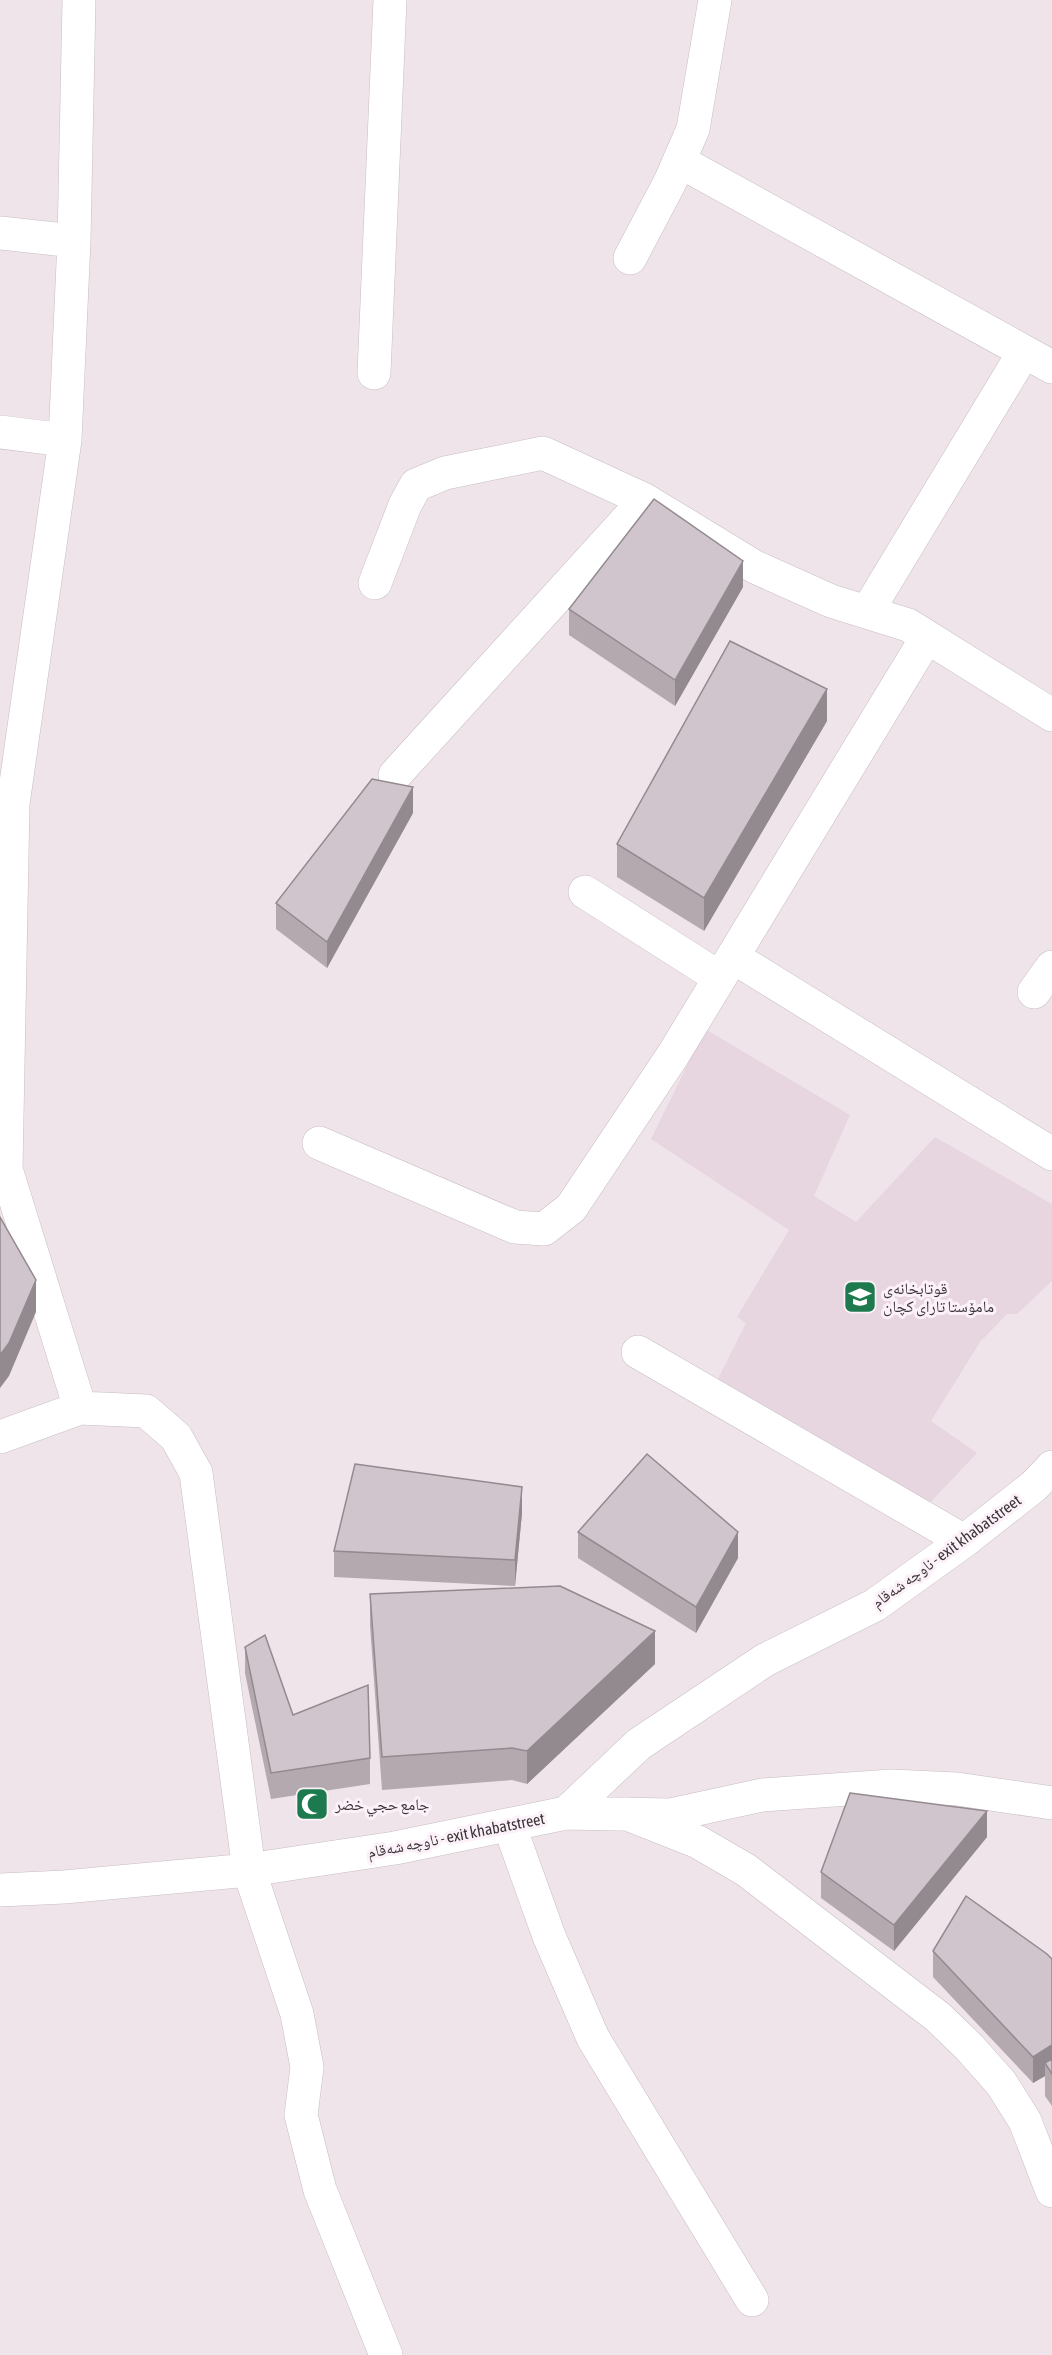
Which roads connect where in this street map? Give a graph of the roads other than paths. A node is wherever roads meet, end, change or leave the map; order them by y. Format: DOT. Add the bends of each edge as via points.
graph roads {
  1 [pos="79,0"];
  2 [pos="390,0"];
  3 [pos="715,0"];
  4 [pos="679,161"];
  5 [pos="0,233"];
  6 [pos="74,241"];
  7 [pos="630,258"];
  8 [pos="1038,359"];
  9 [pos="374,373"];
  10 [pos="0,432"];
  11 [pos="65,440"];
  12 [pos="645,500"];
  13 [pos="375,583"];
  14 [pos="867,612"];
  15 [pos="927,637"];
  16 [pos="1052,715"];
  17 [pos="395,775"];
  18 [pos="585,892"];
  19 [pos="726,967"];
  20 [pos="319,1143"];
  21 [pos="1052,1154"];
  22 [pos="3,1169"];
  23 [pos="638,1352"];
  24 [pos="80,1408"];
  25 [pos="0,1437"];
  26 [pos="1052,1467"];
  27 [pos="964,1541"];
  28 [pos="1052,1803"];
  29 [pos="566,1813"];
  30 [pos="627,1814"];
  31 [pos="510,1827"];
  32 [pos="249,1870"];
  33 [pos="0,1890"];
  34 [pos="1052,2191"];
  35 [pos="752,2300"];
  36 [pos="386,2355"];
  1 -- 6 [label="street"];
  2 -- 9 [label="street"];
  3 -- 4 [label="street" via="693,129"];
  4 -- 7 [label="street"];
  4 -- 8 [label="street"];
  5 -- 6 [label="street"];
  6 -- 11 [label="street"];
  8 -- 14 [label="street"];
  10 -- 11 [label="street"];
  11 -- 22 [label="street" via="12,804"];
  12 -- 13 [label="street" via="543,453 445,473 416,485"];
  12 -- 14 [label="street" via="755,567 831,601"];
  12 -- 17 [label="street"];
  14 -- 15 [label="street" via="908,625"];
  15 -- 16 [label="street"];
  15 -- 19 [label="street"];
  18 -- 19 [label="street"];
  19 -- 20 [label="street" via="571,1209 544,1229 515,1227"];
  19 -- 21 [label="street"];
  22 -- 24 [label="street"];
  23 -- 27 [label="street"];
  24 -- 25 [label="street"];
  24 -- 32 [label="street" via="146,1411 176,1437 195,1473"];
  26 -- 27 [label="street, ناوچە شەقام - exit khabatstreet"];
  27 -- 29 [label="street, ناوچە شەقام - exit khabatstreet" via="875,1605 765,1660 698,1703 639,1744"];
  28 -- 30 [label="street" via="957,1789 891,1786 762,1795 670,1815"];
  29 -- 30 [label="street"];
  29 -- 31 [label="street, ناوچە شەقام - exit khabatstreet"];
  30 -- 34 [label="street" via="698,1842 746,1870 938,2017 1001,2083 1025,2121"];
  31 -- 32 [label="street, ناوچە شەقام - exit khabatstreet"];
  31 -- 35 [label="street" via="549,1936 593,2038"];
  32 -- 33 [label="street, ناوچە شەقام - exit khabatstreet"];
  32 -- 36 [label="street" via="297,2014 308,2067 302,2115 320,2190"];
}
